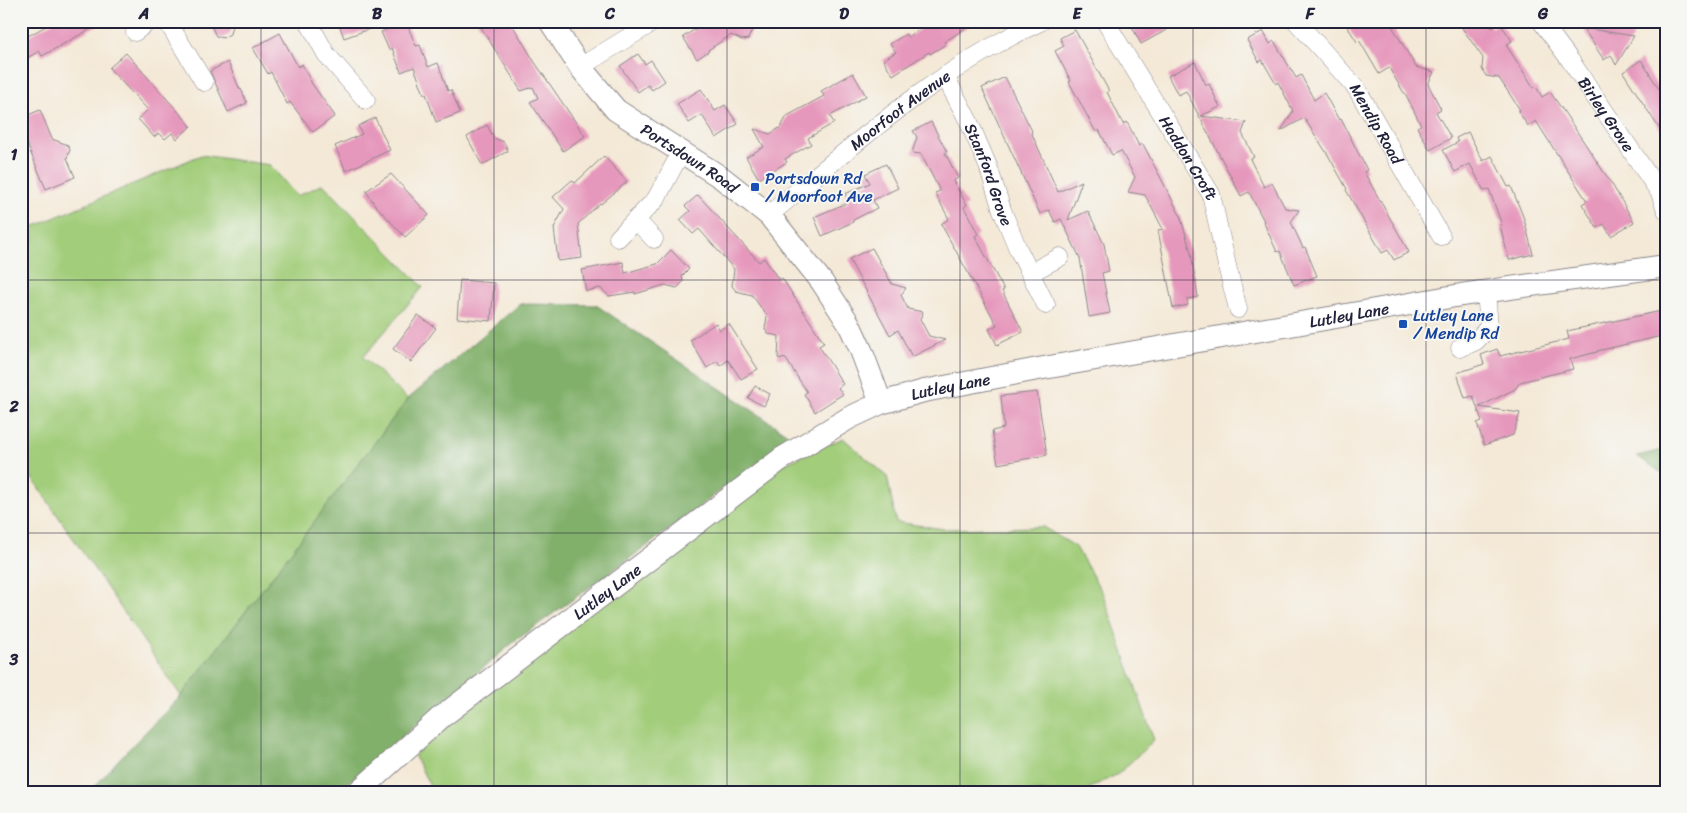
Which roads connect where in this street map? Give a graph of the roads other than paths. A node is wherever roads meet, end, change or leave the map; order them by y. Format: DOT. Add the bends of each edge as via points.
graph roads {
  1 [pos="149,21"];
  2 [pos="167,21"];
  3 [pos="308,21"];
  4 [pos="550,21"];
  5 [pos="656,21"];
  6 [pos="1042,21"];
  7 [pos="1105,21"];
  8 [pos="1296,21"];
  9 [pos="1541,21"];
  10 [pos="135,32"];
  11 [pos="580,67"];
  12 [pos="945,76"];
  13 [pos="204,82"];
  14 [pos="366,100"];
  15 [pos="681,152"];
  16 [pos="1666,210"];
  17 [pos="769,215"];
  18 [pos="636,220"];
  19 [pos="1441,236"];
  20 [pos="618,238"];
  21 [pos="654,239"];
  22 [pos="1060,257"];
  23 [pos="1666,266"];
  24 [pos="1030,273"];
  25 [pos="1486,292"];
  26 [pos="1046,305"];
  27 [pos="1238,309"];
  28 [pos="1460,348"];
  29 [pos="881,403"];
  30 [pos="358,792"];
  1 -- 10 [label="street"];
  2 -- 13 [label="street"];
  3 -- 14 [label="street" via="326,54"];
  4 -- 11 [label="street, Portsdown Road"];
  5 -- 11 [label="street"];
  6 -- 12 [label="street, Moorfoot Avenue"];
  7 -- 27 [label="street, Haddon Croft" via="1212,194"];
  8 -- 19 [label="street, Mendip Road" via="1357,90"];
  9 -- 16 [label="street, Birley Grove" via="1660,193"];
  11 -- 15 [label="street, Portsdown Road" via="616,110"];
  12 -- 17 [label="street, Moorfoot Avenue" via="880,123"];
  12 -- 24 [label="street, Stanford Grove" via="988,166 1002,210"];
  15 -- 17 [label="street, Portsdown Road" via="722,178"];
  15 -- 18 [label="street" via="656,199"];
  17 -- 29 [label="street, Portsdown Road" via="822,282 848,324"];
  18 -- 20 [label="street"];
  18 -- 21 [label="street"];
  22 -- 24 [label="street"];
  23 -- 25 [label="street, Lutley Lane"];
  24 -- 26 [label="street, Stanford Grove"];
  25 -- 28 [label="street" via="1489,327 1476,340"];
  25 -- 29 [label="street, Lutley Lane" via="1038,369 924,391"];
  29 -- 30 [label="street, Lutley Lane" via="848,418 780,459 440,718"];
}
